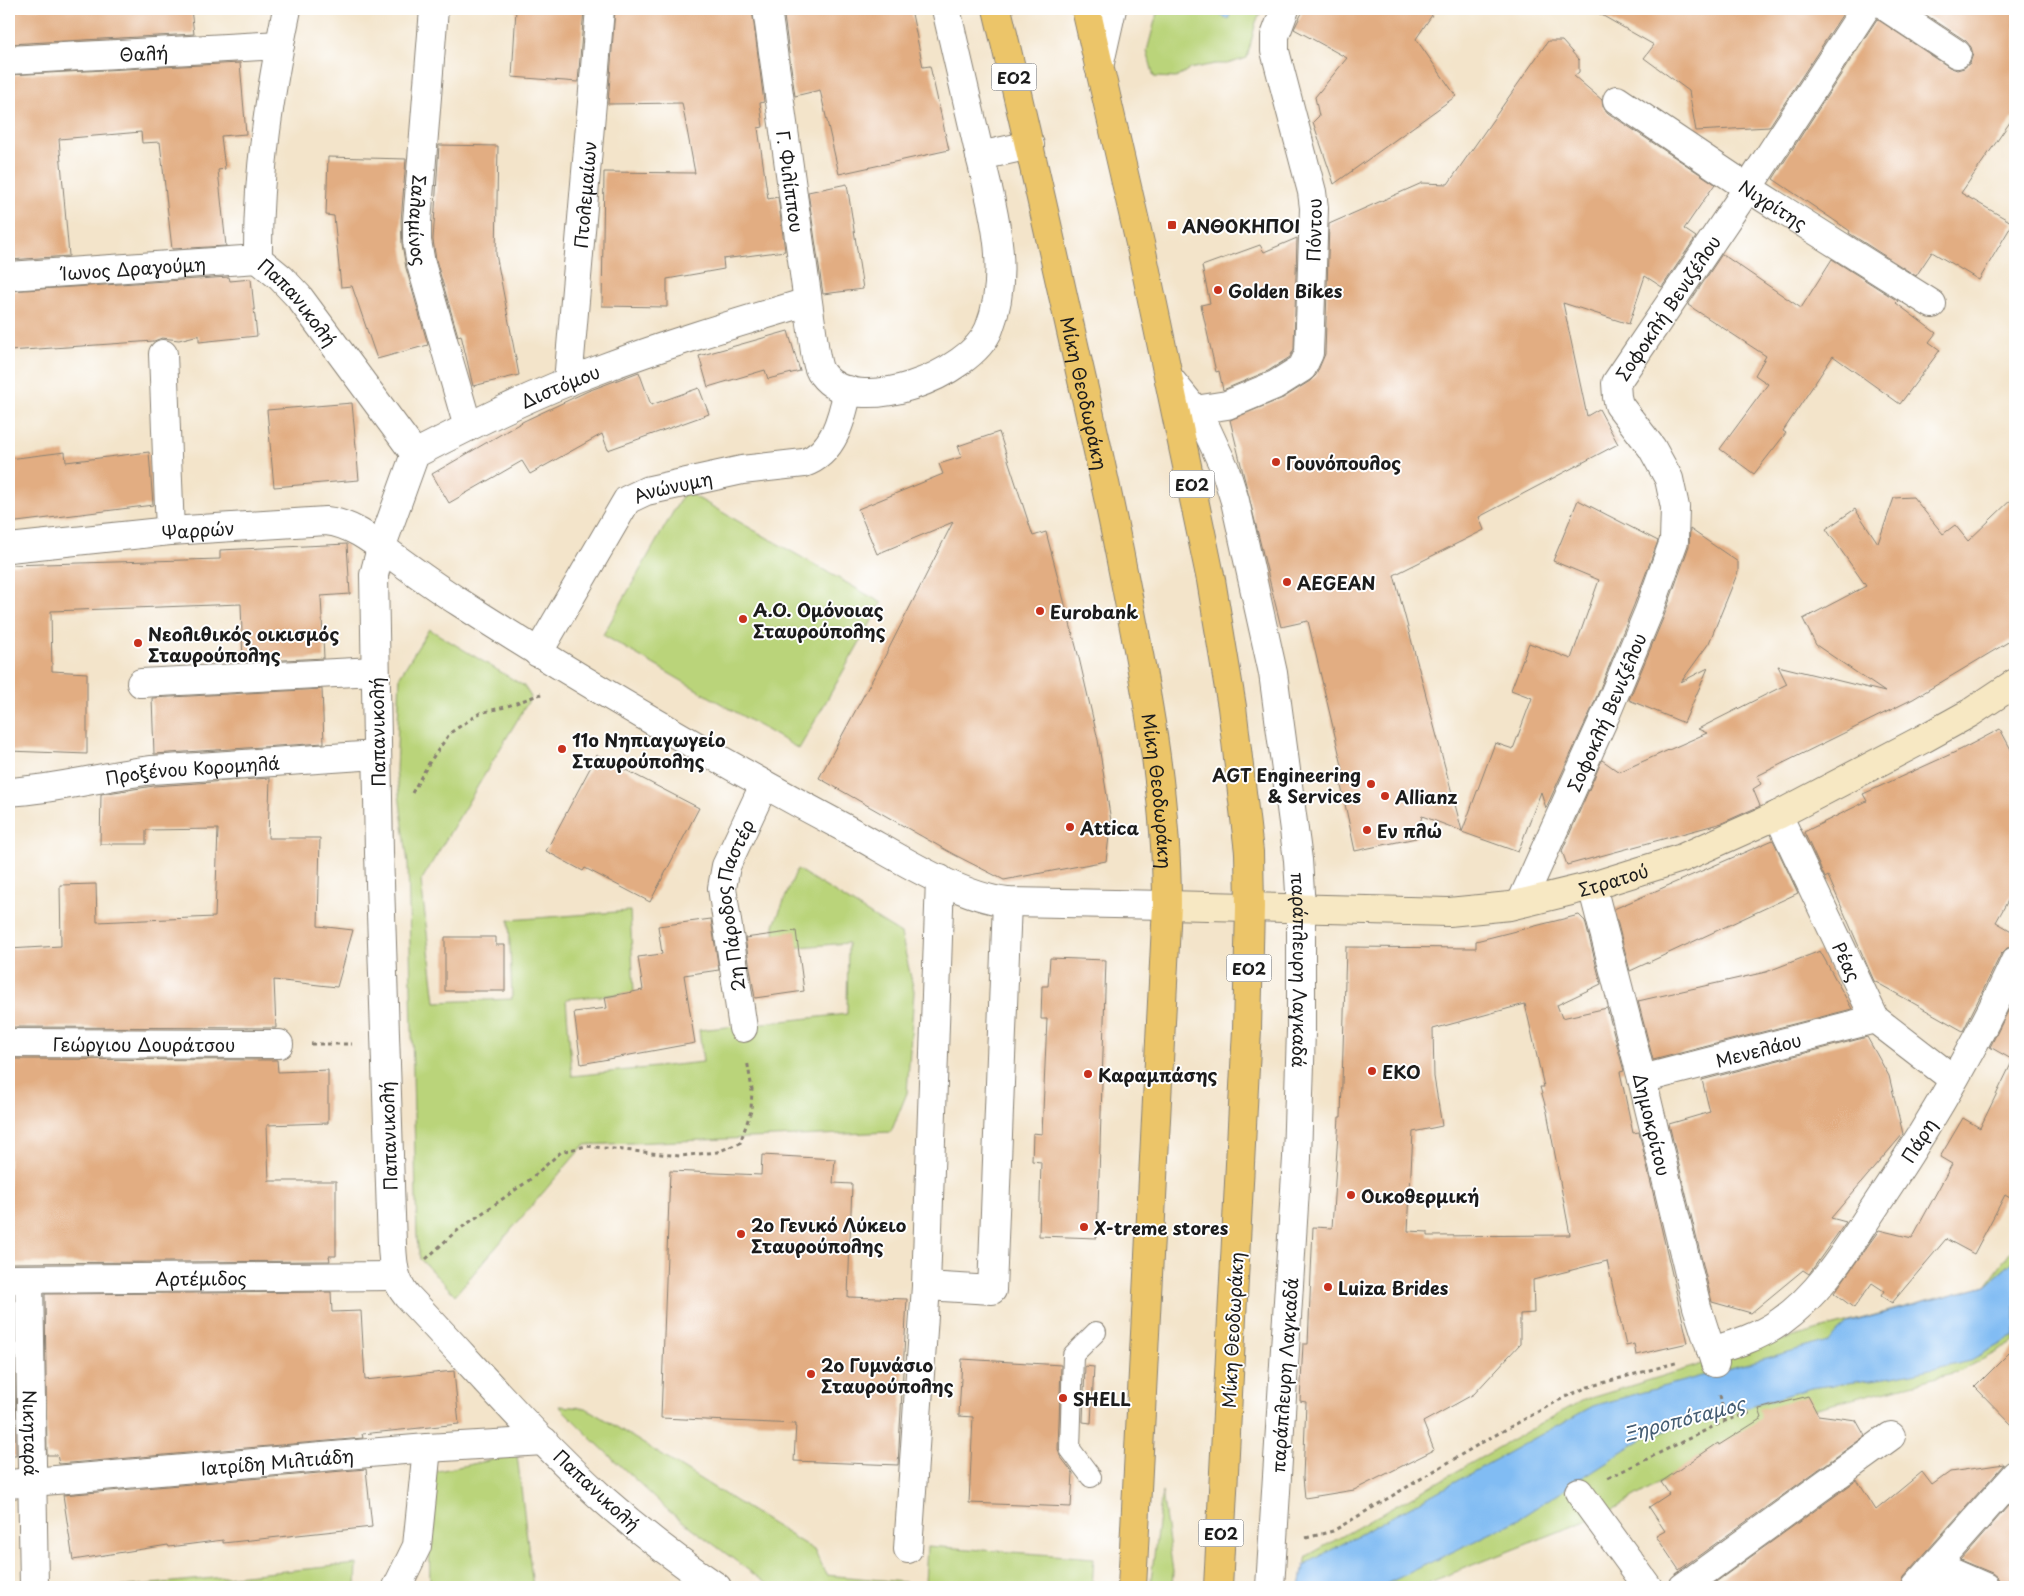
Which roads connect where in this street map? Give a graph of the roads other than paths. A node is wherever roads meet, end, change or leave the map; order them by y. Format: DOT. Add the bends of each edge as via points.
graph roads {
  1 [pos="287,9"];
  2 [pos="434,9"];
  3 [pos="600,9"];
  4 [pos="767,9"];
  5 [pos="946,9"];
  6 [pos="997,9"];
  7 [pos="1086,9"];
  8 [pos="1112,9"];
  9 [pos="1285,9"];
  10 [pos="1865,9"];
  11 [pos="1889,9"];
  12 [pos="280,45"];
  13 [pos="1957,54"];
  14 [pos="9,60"];
  15 [pos="1099,67"];
  16 [pos="1617,100"];
  17 [pos="1030,145"];
  18 [pos="980,156"];
  19 [pos="1748,188"];
  20 [pos="258,259"];
  21 [pos="9,276"];
  22 [pos="806,302"];
  23 [pos="1932,304"];
  24 [pos="163,354"];
  25 [pos="1169,378"];
  26 [pos="568,382"];
  27 [pos="848,390"];
  28 [pos="1194,410"];
  29 [pos="468,427"];
  30 [pos="415,454"];
  31 [pos="170,531"];
  32 [pos="9,548"];
  33 [pos="381,548"];
  34 [pos="538,653"];
  35 [pos="375,671"];
  36 [pos="141,683"];
  37 [pos="2015,683"];
  38 [pos="377,755"];
  39 [pos="764,785"];
  40 [pos="9,792"];
  41 [pos="1778,815"];
  42 [pos="940,879"];
  43 [pos="1592,886"];
  44 [pos="1007,902"];
  45 [pos="1522,903"];
  46 [pos="1167,905"];
  47 [pos="1250,907"];
  48 [pos="1301,909"];
  49 [pos="2015,961"];
  50 [pos="2009,993"];
  51 [pos="1875,1019"];
  52 [pos="743,1028"];
  53 [pos="9,1043"];
  54 [pos="279,1044"];
  55 [pos="1642,1079"];
  56 [pos="1953,1080"];
  57 [pos="395,1276"];
  58 [pos="19,1279"];
  59 [pos="926,1286"];
  60 [pos="1096,1332"];
  61 [pos="1713,1357"];
  62 [pos="1891,1436"];
  63 [pos="544,1441"];
  64 [pos="427,1448"];
  65 [pos="2015,1475"];
  66 [pos="1091,1477"];
  67 [pos="20,1483"];
  68 [pos="1579,1492"];
  69 [pos="908,1549"];
  70 [pos="1937,1566"];
  71 [pos="34,1587"];
  72 [pos="397,1587"];
  73 [pos="717,1587"];
  74 [pos="1132,1587"];
  75 [pos="1218,1587"];
  76 [pos="1270,1587"];
  77 [pos="1648,1587"];
  78 [pos="1683,1587"];
  79 [pos="1916,1587"];
  80 [pos="1985,1587"];
  1 -- 12 [label="street, Παπανικολή"];
  2 -- 29 [label="street, Σαλαμίνος" via="417,241"];
  3 -- 26 [label="street, Πτολεμαίων"];
  4 -- 22 [label="street, Γ. Φιλίππου"];
  5 -- 18 [label="street"];
  6 -- 17 [label="highway, Μίκη Θεοδωράκη / ΕΟ2"];
  7 -- 15 [label="highway, Μίκη Θεοδωράκη / ΕΟ2"];
  8 -- 15 [label="street"];
  9 -- 28 [label="street, Πόντου" via="1275,36 1275,51 1314,208 1309,353 1302,368 1275,384 1227,405"];
  10 -- 19 [label="street, Σοφοκλή Βενιζέλου"];
  11 -- 13 [label="street"];
  12 -- 14 [label="street, Θαλή"];
  12 -- 20 [label="street, Παπανικολή" via="266,120 258,207"];
  15 -- 25 [label="highway, Μίκη Θεοδωράκη / ΕΟ2"];
  16 -- 19 [label="street, Νιγρίτης"];
  17 -- 18 [label="street"];
  17 -- 46 [label="highway, Μίκη Θεοδωράκη / ΕΟ2" via="1133,614 1159,778 1167,859"];
  18 -- 27 [label="street" via="995,221 999,269 996,308 983,340 960,363 916,384 884,392"];
  19 -- 23 [label="street, Νιγρίτης"];
  19 -- 45 [label="street, Σοφοκλή Βενιζέλου" via="1616,382 1620,405 1670,479 1675,507 1674,541 1606,714"];
  20 -- 21 [label="street, Ίωνος Δραγούμη"];
  20 -- 30 [label="street, Παπανικολή" via="299,297"];
  22 -- 26 [label="street, Διστόμου" via="671,344"];
  22 -- 27 [label="street, Γ. Φιλίππου" via="819,369 824,377"];
  24 -- 31 [label="street"];
  25 -- 28 [label="street, παράπλευρη Λαγκαδά"];
  25 -- 47 [label="highway, Μίκη Θεοδωράκη / ΕΟ2" via="1220,627 1249,852"];
  26 -- 29 [label="street, Διστόμου"];
  27 -- 34 [label="street, Ανώνυμη" via="833,438 814,460 742,470 646,491 627,500"];
  28 -- 48 [label="street, παράπλευρη Λαγκαδά" via="1217,449 1235,501 1271,664 1295,828"];
  29 -- 30 [label="street, Διστόμου"];
  30 -- 33 [label="street"];
  31 -- 32 [label="street, Ψαρρών"];
  31 -- 33 [label="street, Ψαρρών" via="326,521 356,530"];
  33 -- 34 [label="street, Ψαρρών"];
  33 -- 35 [label="street, Παπανικολή" via="374,576"];
  34 -- 39 [label="street, Ψαρρών"];
  35 -- 36 [label="street"];
  35 -- 38 [label="street, Παπανικολή"];
  37 -- 41 [label="main road, Στρατού" via="1970,713"];
  38 -- 40 [label="street, Προξένου Κορομηλά" via="152,770 116,774 69,786"];
  38 -- 57 [label="street, Παπανικολή"];
  39 -- 42 [label="street, Ψαρρών"];
  39 -- 52 [label="street, 2η Πάροδος Παστέρ" via="726,866 722,888"];
  41 -- 43 [label="main road, Στρατού" via="1682,858"];
  41 -- 51 [label="street, Ρέας"];
  42 -- 44 [label="street, Ψαρρών" via="986,899"];
  42 -- 59 [label="street"];
  43 -- 45 [label="main road, Στρατού"];
  43 -- 55 [label="street, Δημοκρίτου"];
  44 -- 46 [label="street, Ψαρρών"];
  44 -- 59 [label="street" via="992,1290"];
  45 -- 48 [label="main road, Στρατού" via="1449,912"];
  46 -- 47 [label="main road, Στρατού"];
  46 -- 74 [label="highway, Μίκη Θεοδωράκη / ΕΟ2"];
  47 -- 48 [label="main road, Στρατού"];
  47 -- 75 [label="highway, Μίκη Θεοδωράκη / ΕΟ2" via="1247,1028"];
  48 -- 76 [label="street, παράπλευρη Λαγκαδά" via="1295,1215"];
  49 -- 50 [label="street, Πάρη"];
  50 -- 56 [label="street, Πάρη"];
  51 -- 55 [label="street, Μενελάου"];
  51 -- 56 [label="street, Ρέας"];
  53 -- 54 [label="street, Γεώργιου Δουράτσου"];
  55 -- 61 [label="street, Δημοκρίτου" via="1697,1307"];
  56 -- 61 [label="street, Πάρη" via="1906,1160 1823,1282 1781,1321"];
  57 -- 58 [label="street, Αρτέμιδος"];
  57 -- 63 [label="street, Παπανικολή" via="407,1296"];
  58 -- 67 [label="street, Νικηταρά"];
  59 -- 69 [label="street"];
  60 -- 66 [label="lane" via="1073,1354 1070,1440 1070,1450"];
  62 -- 78 [label="street"];
  63 -- 64 [label="street, Ιατρίδη Μιλτιάδη"];
  63 -- 73 [label="street, Παπανικολή" via="602,1498 664,1550"];
  64 -- 67 [label="street, Ιατρίδη Μιλτιάδη"];
  64 -- 72 [label="street" via="417,1546"];
  65 -- 70 [label="street"];
  67 -- 71 [label="street, Νικηταρά"];
  68 -- 77 [label="street"];
  70 -- 79 [label="street"];
  70 -- 80 [label="street"];
}
